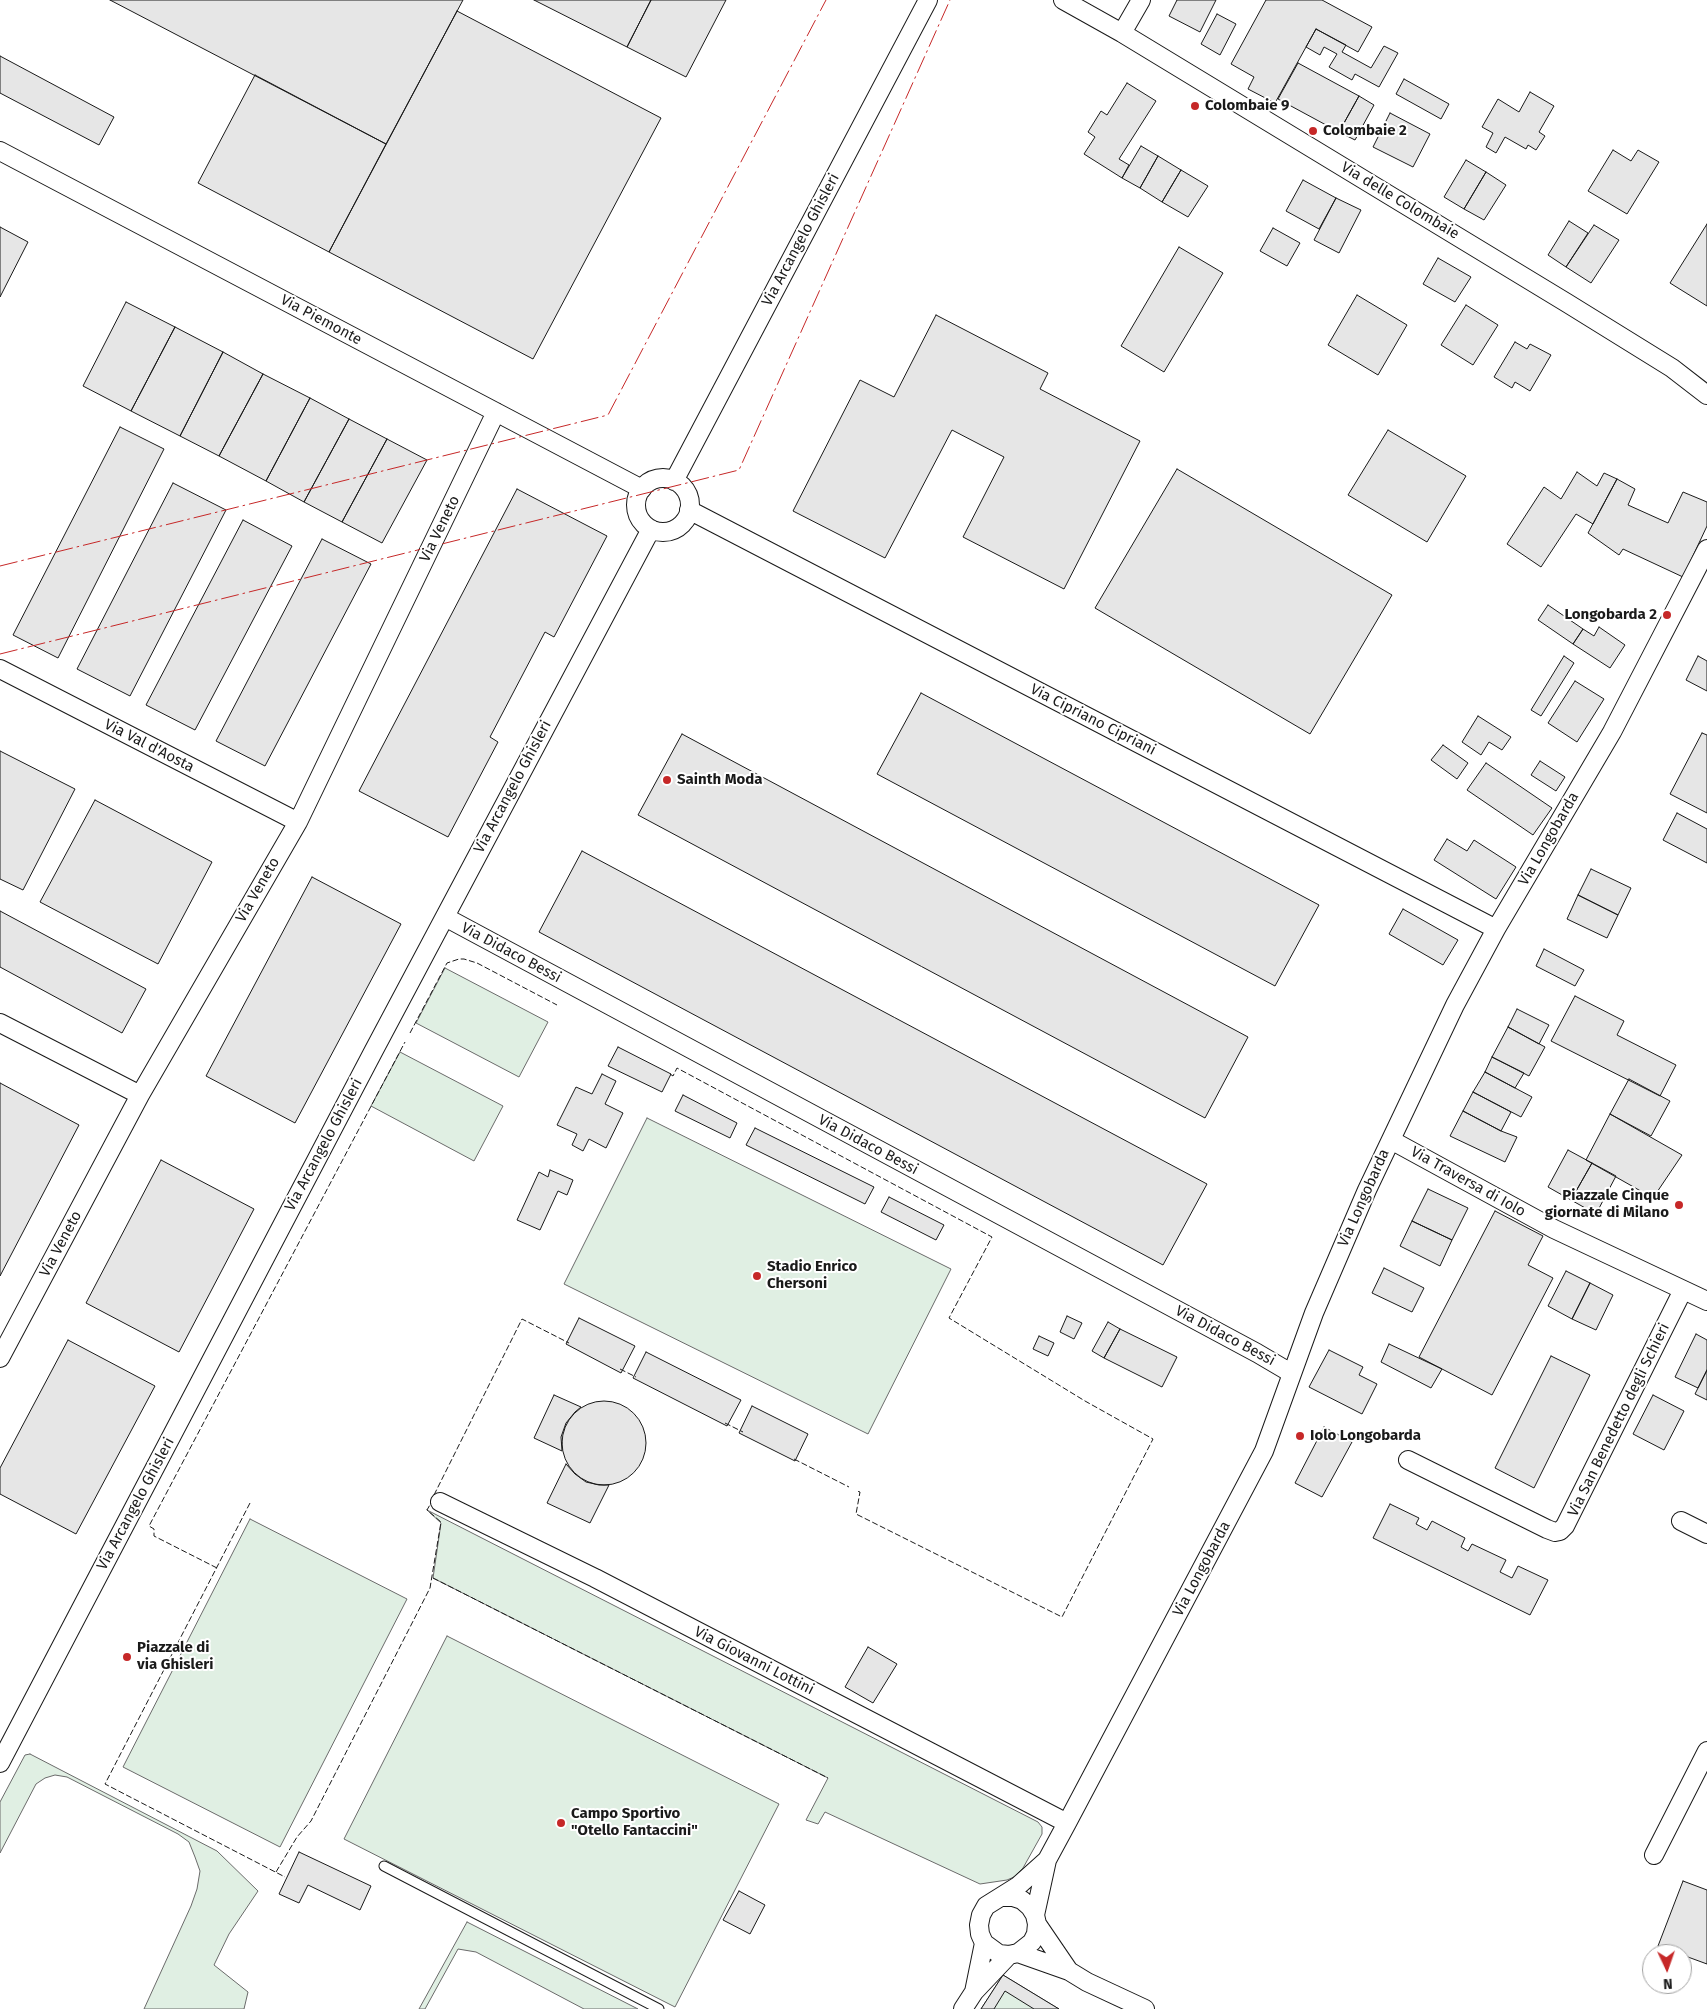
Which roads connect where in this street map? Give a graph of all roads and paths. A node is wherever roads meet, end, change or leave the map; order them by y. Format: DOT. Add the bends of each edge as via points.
graph roads {
  1 [pos="928,0"];
  2 [pos="1063,0"];
  3 [pos="1141,0"];
  4 [pos="1122,33"];
  5 [pos="0,151"];
  6 [pos="1707,395"];
  7 [pos="496,412"];
  8 [pos="674,480"];
  9 [pos="642,489"];
  10 [pos="690,510"];
  11 [pos="651,529"];
  12 [pos="1707,549"];
  13 [pos="0,669"];
  14 [pos="298,822"];
  15 [pos="445,917"];
  16 [pos="1496,930"];
  17 [pos="0,1023"];
  18 [pos="140,1095"];
  19 [pos="1391,1140"];
  20 [pos="1683,1290"];
  21 [pos="1707,1301"];
  22 [pos="2,1348"];
  23 [pos="1291,1373"];
  24 [pos="1408,1460"];
  25 [pos="440,1502"];
  26 [pos="1681,1521"];
  27 [pos="1707,1534"];
  28 [pos="1707,1751"];
  29 [pos="0,1763"];
  30 [pos="1067,1823"];
  31 [pos="1654,1855"];
  32 [pos="1047,1860"];
  33 [pos="384,1866"];
  34 [pos="1003,1897"];
  35 [pos="1036,1920"];
  36 [pos="984,1943"];
  37 [pos="1013,1954"];
  38 [pos="1069,1971"];
  39 [pos="974,1992"];
  40 [pos="659,2009"];
  41 [pos="963,2009"];
  42 [pos="1146,2009"];
  1 -- 8 [label="street, Via Arcangelo Ghisleri"];
  2 -- 4 [label="street, Via delle Colombaie"];
  3 -- 4 [label="street"];
  4 -- 6 [label="street, Via delle Colombaie" via="1567,303 1672,368"];
  5 -- 7 [label="street, Via Piemonte"];
  7 -- 9 [label="street, Via Piemonte"];
  7 -- 14 [label="street, Via Veneto"];
  8 -- 9 [label="street" via="656,479"];
  8 -- 10 [label="street" via="687,492"];
  9 -- 11 [label="street" via="637,511"];
  10 -- 11 [label="street" via="687,518 675,529 659,532"];
  10 -- 16 [label="street, Via Cipriano Cipriani"];
  11 -- 15 [label="street, Via Arcangelo Ghisleri"];
  12 -- 16 [label="street, Via Longobarda" via="1612,732"];
  13 -- 14 [label="street, Via Val d'Aosta"];
  14 -- 18 [label="street, Via Veneto"];
  15 -- 23 [label="street, Via Didaco Bessi"];
  15 -- 29 [label="street, Via Arcangelo Ghisleri"];
  16 -- 19 [label="street, Via Longobarda" via="1455,1005"];
  17 -- 18 [label="street"];
  18 -- 22 [label="street, Via Veneto"];
  19 -- 20 [label="street, Via Traversa di Iolo" via="1554,1229"];
  19 -- 23 [label="street, Via Longobarda" via="1359,1208"];
  20 -- 21 [label="street, Via Traversa di Iolo"];
  20 -- 24 [label="street, Via San Benedetto degli Schieri" via="1565,1526 1560,1530 1547,1529"];
  23 -- 30 [label="street, Via Longobarda" via="1264,1451"];
  25 -- 30 [label="street, Via Giovanni Lottini" via="604,1582"];
  26 -- 27 [label="street"];
  28 -- 31 [label="street"];
  30 -- 32 [label="street, Via Longobarda"];
  32 -- 34 [label="street, Via Longobarda"];
  32 -- 35 [label="street, Via Longobarda"];
  33 -- 40 [label="lane"];
  34 -- 35 [label="street" via="1022,1900 1030,1907"];
  34 -- 36 [label="street, Via Longobarda" via="986,1906 981,1915 980,1934"];
  35 -- 37 [label="street, Via Longobarda" via="1036,1934 1032,1942 1026,1949"];
  35 -- 38 [label="street"];
  36 -- 37 [label="street" via="999,1954"];
  36 -- 39 [label="street"];
  37 -- 38 [label="street"];
  37 -- 39 [label="street, Via Longobarda"];
  38 -- 42 [label="street"];
  39 -- 41 [label="street"];
}
